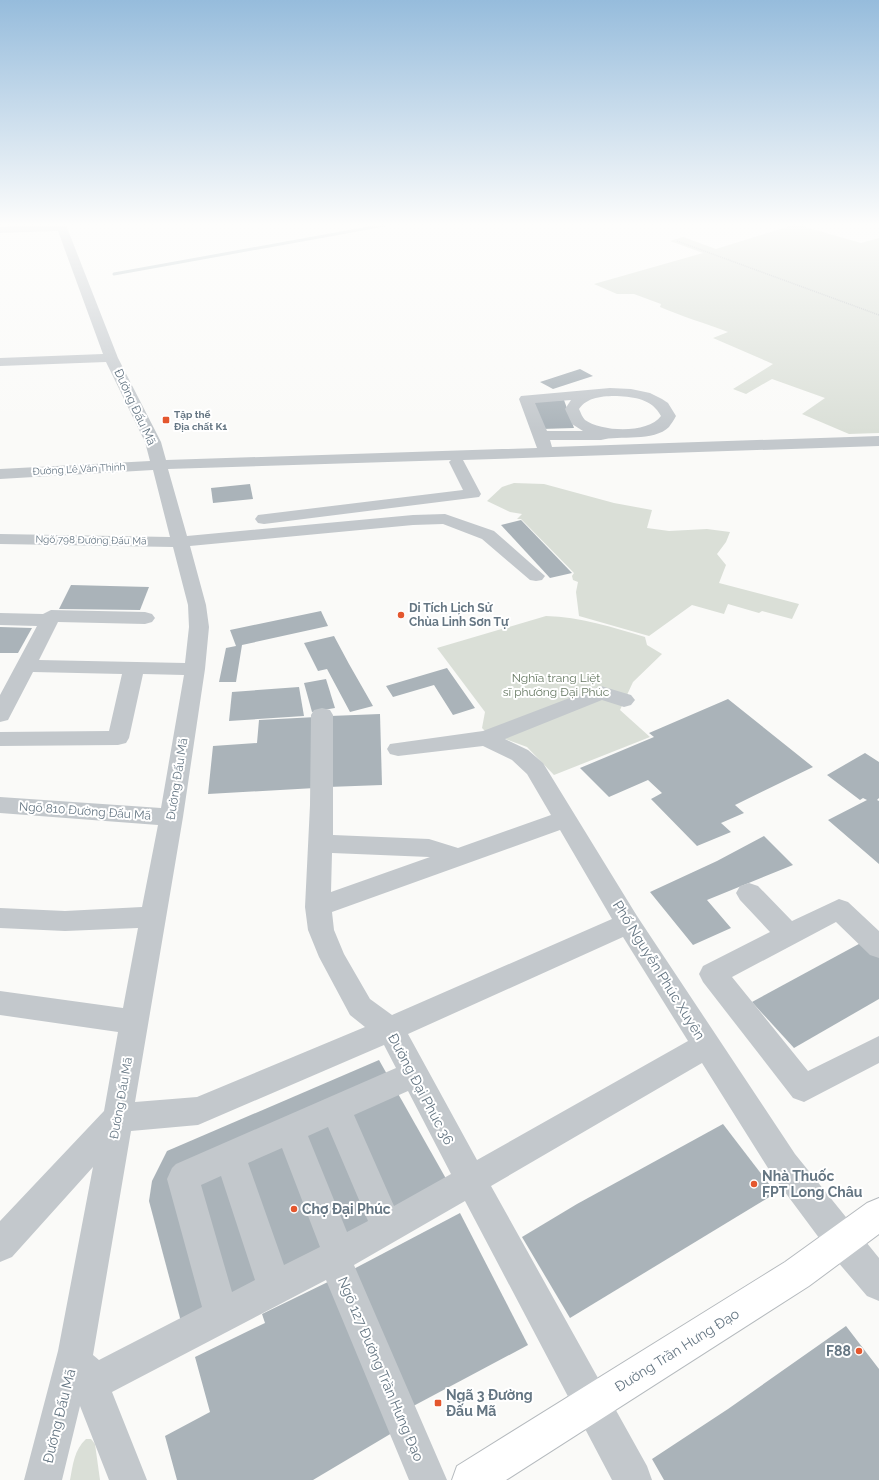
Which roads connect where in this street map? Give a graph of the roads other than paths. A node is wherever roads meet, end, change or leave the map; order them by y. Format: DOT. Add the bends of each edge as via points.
graph roads {
  1 [pos="86,294"];
  2 [pos="111,358"];
  3 [pos="0,362"];
  4 [pos="598,393"];
  5 [pos="618,434"];
  6 [pos="541,436"];
  7 [pos="879,441"];
  8 [pos="546,452"];
  9 [pos="457,462"];
  10 [pos="158,465"];
  11 [pos="0,474"];
  12 [pos="179,536"];
  13 [pos="0,539"];
  14 [pos="536,576"];
  15 [pos="145,618"];
  16 [pos="0,619"];
  17 [pos="49,620"];
  18 [pos="26,666"];
  19 [pos="134,668"];
  20 [pos="196,669"];
  21 [pos="624,700"];
  22 [pos="0,715"];
  23 [pos="322,715"];
  24 [pos="486,738"];
  25 [pos="0,739"];
  26 [pos="398,749"];
  27 [pos="0,805"];
  28 [pos="171,817"];
  29 [pos="566,819"];
  30 [pos="321,844"];
  31 [pos="459,857"];
  32 [pos="749,893"];
  33 [pos="318,907"];
  34 [pos="153,917"];
  35 [pos="0,918"];
  36 [pos="628,923"];
  37 [pos="789,935"];
  38 [pos="879,947"];
  39 [pos="0,1003"];
  40 [pos="134,1022"];
  41 [pos="390,1029"];
  42 [pos="707,1046"];
  43 [pos="878,1052"];
  44 [pos="414,1074"];
  45 [pos="336,1109"];
  46 [pos="117,1118"];
  47 [pos="290,1130"];
  48 [pos="230,1156"];
  49 [pos="471,1180"];
  50 [pos="879,1214"];
  51 [pos="386,1228"];
  52 [pos="843,1242"];
  53 [pos="0,1245"];
  54 [pos="337,1256"];
  55 [pos="879,1284"];
  56 [pos="274,1288"];
  57 [pos="222,1316"];
  58 [pos="76,1351"];
  59 [pos="91,1383"];
  60 [pos="592,1404"];
  61 [pos="43,1480"];
  62 [pos="128,1480"];
  63 [pos="428,1480"];
  64 [pos="471,1480"];
  65 [pos="634,1480"];
  1 -- 2 [label="street, Đường Đấu Mã"];
  2 -- 3 [label="street"];
  2 -- 10 [label="street, Đường Đấu Mã" via="153,442"];
  4 -- 5 [label="street" via="576,402 572,409 574,417 594,430"];
  4 -- 5 [label="street" via="641,395 656,401 667,412 667,420 655,430 638,434"];
  4 -- 6 [label="street" via="526,399"];
  5 -- 6 [label="street"];
  6 -- 8 [label="street"];
  7 -- 8 [label="street, Đường Lê Văn Thịnh"];
  8 -- 10 [label="street, Đường Lê Văn Thịnh"];
  9 -- 12 [label="street" via="473,494"];
  10 -- 11 [label="street, Đường Lê Văn Thịnh"];
  10 -- 12 [label="street, Đường Đấu Mã"];
  12 -- 13 [label="street, Ngõ 798 Đường Đấu Mã"];
  12 -- 14 [label="street" via="445,519 488,535"];
  12 -- 20 [label="street, Đường Đấu Mã" via="199,616"];
  15 -- 17 [label="street" via="51,616"];
  16 -- 17 [label="street"];
  17 -- 18 [label="street"];
  18 -- 19 [label="street"];
  18 -- 22 [label="street"];
  19 -- 20 [label="street"];
  19 -- 25 [label="street" via="118,738"];
  20 -- 28 [label="street, Đường Đấu Mã"];
  21 -- 24 [label="street" via="601,693"];
  23 -- 30 [label="street, Đường Đại Phúc 36"];
  24 -- 26 [label="street"];
  24 -- 29 [label="street, Phố Nguyễn Phúc Xuyên" via="520,755 536,769"];
  27 -- 28 [label="street, Ngõ 810 Đường Đấu Mã"];
  28 -- 34 [label="street, Đường Đấu Mã"];
  29 -- 31 [label="street"];
  29 -- 36 [label="street, Phố Nguyễn Phúc Xuyên"];
  30 -- 31 [label="street" via="425,848"];
  30 -- 33 [label="street, Đường Đại Phúc 36"];
  31 -- 33 [label="street"];
  32 -- 37 [label="street"];
  33 -- 41 [label="street, Đường Đại Phúc 36" via="321,930 332,957 360,1007"];
  34 -- 35 [label="street" via="64,921"];
  34 -- 40 [label="street, Đường Đấu Mã"];
  36 -- 41 [label="street"];
  36 -- 42 [label="street, Phố Nguyễn Phúc Xuyên"];
  37 -- 38 [label="street" via="839,909"];
  37 -- 43 [label="street" via="713,974 804,1088"];
  39 -- 40 [label="street"];
  40 -- 46 [label="street, Đường Đấu Mã"];
  41 -- 44 [label="street, Đường Đại Phúc 36"];
  41 -- 46 [label="street" via="198,1111"];
  42 -- 49 [label="street"];
  42 -- 52 [label="street, Phố Nguyễn Phúc Xuyên" via="787,1169"];
  44 -- 45 [label="street"];
  44 -- 49 [label="street, Đường Đại Phúc 36"];
  45 -- 47 [label="street"];
  45 -- 51 [label="street"];
  46 -- 53 [label="street"];
  46 -- 58 [label="street, Đường Đấu Mã"];
  47 -- 48 [label="street"];
  47 -- 54 [label="street, Ngõ 127 Đường Trần Hưng Đạo"];
  48 -- 56 [label="street"];
  48 -- 57 [label="street" via="183,1179"];
  49 -- 51 [label="street"];
  49 -- 60 [label="street, Đường Đại Phúc 36"];
  50 -- 52 [label="main road, Đường Trần Hưng Đạo"];
  51 -- 54 [label="street"];
  52 -- 55 [label="street, Phố Nguyễn Phúc Xuyên"];
  52 -- 60 [label="main road, Đường Trần Hưng Đạo"];
  54 -- 56 [label="street"];
  54 -- 63 [label="street, Ngõ 127 Đường Trần Hưng Đạo"];
  56 -- 57 [label="street"];
  57 -- 59 [label="street"];
  58 -- 59 [label="street, Đường Đấu Mã"];
  58 -- 61 [label="street, Đường Đấu Mã"];
  59 -- 62 [label="street, Đường Đấu Mã"];
  60 -- 64 [label="main road, Đường Trần Hưng Đạo"];
  60 -- 65 [label="street, Đường Đại Phúc 36"];
}
